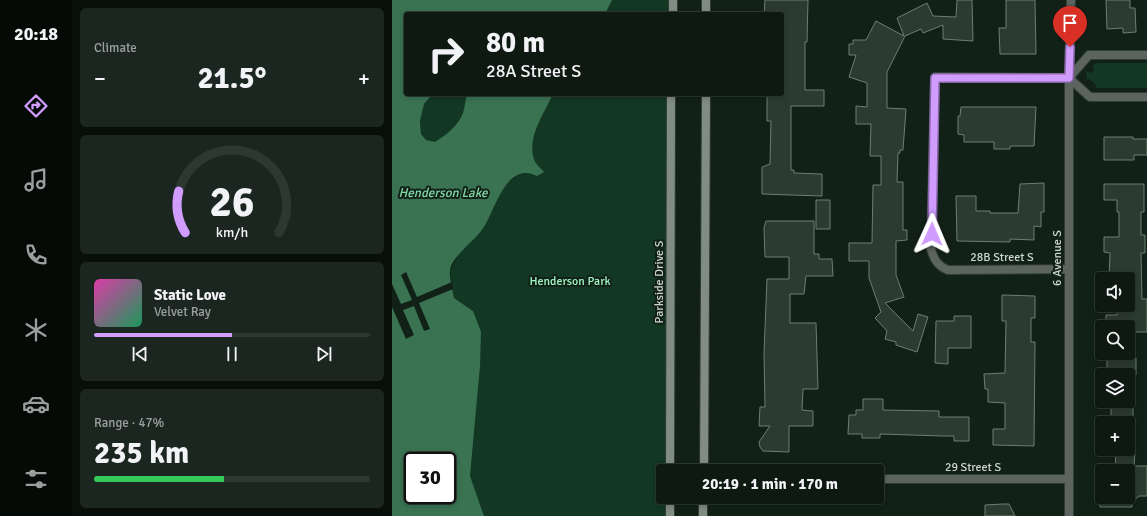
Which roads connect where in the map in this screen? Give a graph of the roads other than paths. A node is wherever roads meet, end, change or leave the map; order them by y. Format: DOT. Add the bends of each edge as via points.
graph roads {
  1 [pos="673,0"];
  2 [pos="706,0"];
  3 [pos="1071,0"];
  4 [pos="673,12"];
  5 [pos="706,12"];
  6 [pos="1147,55"];
  7 [pos="1069,78"];
  8 [pos="671,96"];
  9 [pos="706,96"];
  10 [pos="1147,97"];
  11 [pos="1069,269"];
  12 [pos="670,464"];
  13 [pos="704,464"];
  14 [pos="884,479"];
  15 [pos="1069,479"];
  16 [pos="670,504"];
  17 [pos="704,504"];
  18 [pos="670,516"];
  19 [pos="703,516"];
  20 [pos="1069,516"];
  1 -- 4 [label="street"];
  2 -- 5 [label="street"];
  3 -- 7 [label="street, 6 Avenue S"];
  6 -- 7 [label="street" via="1089,55"];
  7 -- 10 [label="street" via="1090,97"];
  7 -- 11 [label="street, 6 Avenue S"];
  7 -- 11 [label="street, 28B Street S" via="935,78 931,249 937,263 948,270"];
  8 -- 12 [label="street, Parkside Drive S"];
  9 -- 13 [label="street"];
  11 -- 15 [label="street, 6 Avenue S"];
  14 -- 15 [label="street, 29 Street S"];
  15 -- 20 [label="street, 6 Avenue S"];
  16 -- 18 [label="street"];
  17 -- 19 [label="street"];
}
